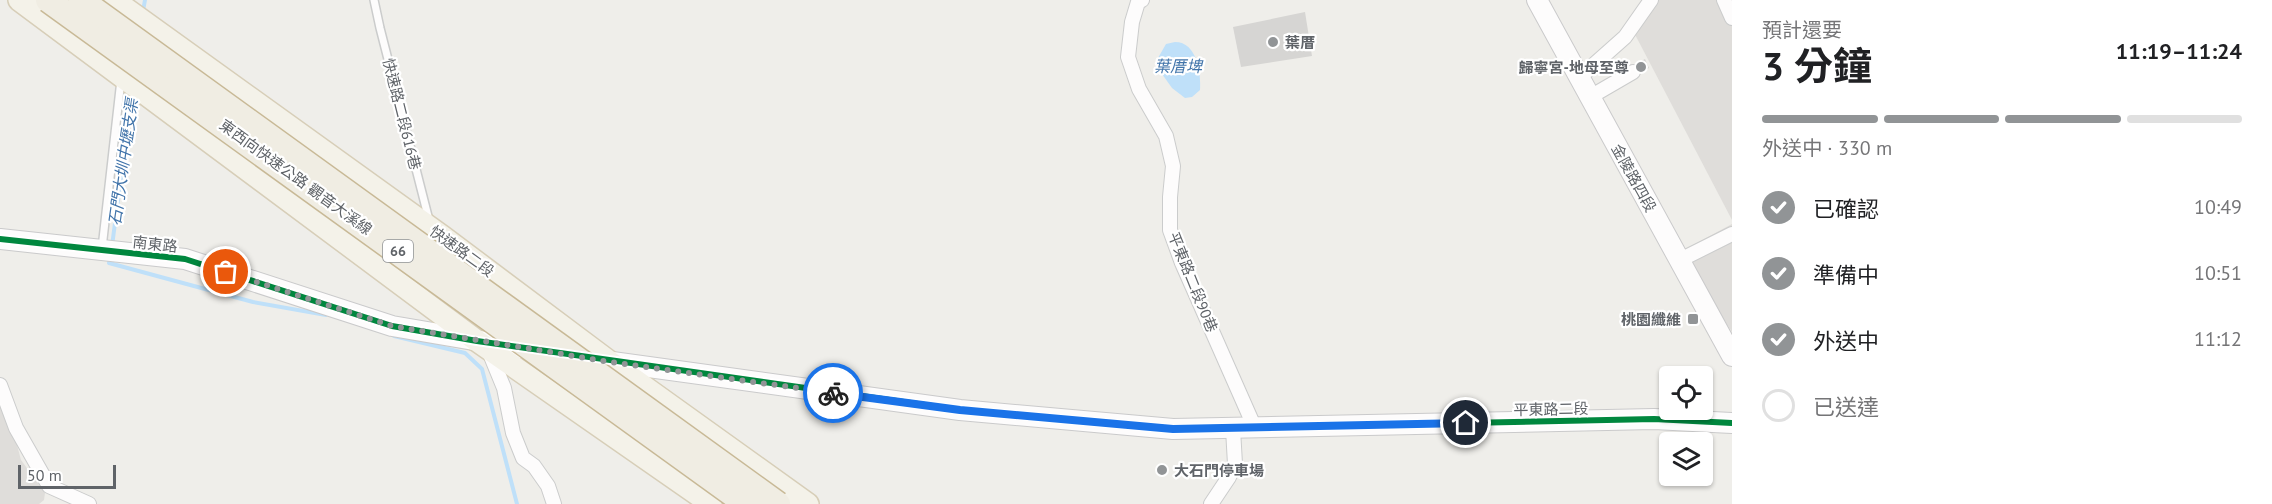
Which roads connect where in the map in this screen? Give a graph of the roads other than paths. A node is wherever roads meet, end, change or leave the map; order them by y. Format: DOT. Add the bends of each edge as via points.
graph roads {
  1 [pos="19,0"];
  2 [pos="48,0"];
  3 [pos="81,0"];
  4 [pos="375,0"];
  5 [pos="1142,0"];
  6 [pos="1537,0"];
  7 [pos="1651,0"];
  8 [pos="1724,0"];
  9 [pos="121,5"];
  10 [pos="1732,18"];
  11 [pos="1633,72"];
  12 [pos="122,75"];
  13 [pos="1580,77"];
  14 [pos="1590,97"];
  15 [pos="431,228"];
  16 [pos="1732,234"];
  17 [pos="0,239"];
  18 [pos="108,251"];
  19 [pos="1680,260"];
  20 [pos="1727,334"];
  21 [pos="482,345"];
  22 [pos="1732,356"];
  23 [pos="610,362"];
  24 [pos="0,385"];
  25 [pos="1732,423"];
  26 [pos="1254,426"];
  27 [pos="1233,429"];
  28 [pos="89,504"];
  29 [pos="554,504"];
  30 [pos="711,504"];
  31 [pos="746,504"];
  32 [pos="778,504"];
  33 [pos="808,504"];
  34 [pos="1211,504"];
  1 -- 12 [label="main road, 66"];
  2 -- 31 [label="highway, 東西向快速公路 觀音大溪線 / 66, bridge"];
  3 -- 32 [label="highway, 東西向快速公路 觀音大溪線 / 66, bridge"];
  4 -- 15 [label="lane, 快速路二段616巷"];
  5 -- 26 [label="street, 平東路二段90巷" via="1132,22 1128,57 1139,89 1166,136 1173,166 1170,230"];
  6 -- 13 [label="street, 金陵路四段"];
  7 -- 13 [label="street" via="1625,37"];
  8 -- 10 [label="street"];
  9 -- 12 [label="lane"];
  9 -- 15 [label="main road, 快速路二段 / 66"];
  11 -- 14 [label="street"];
  12 -- 18 [label="lane"];
  12 -- 21 [label="main road, 66"];
  13 -- 14 [label="street, 金陵路四段"];
  14 -- 19 [label="street, 金陵路四段"];
  15 -- 23 [label="main road, 快速路二段 / 66"];
  16 -- 19 [label="street"];
  17 -- 18 [label="street, 南東路"];
  18 -- 21 [label="street, 南東路" via="185,259 392,326"];
  19 -- 20 [label="street, 金陵路四段"];
  20 -- 22 [label="street, 金陵路四段"];
  21 -- 23 [label="street, 平東路二段"];
  21 -- 29 [label="street" via="504,388 513,433 523,458 548,486"];
  21 -- 30 [label="main road, 66"];
  23 -- 27 [label="street, 平東路二段" via="960,410 1173,429"];
  23 -- 33 [label="main road, 快速路二段 / 66"];
  24 -- 28 [label="street" via="15,428 50,486"];
  25 -- 26 [label="street, 平東路二段" via="1654,419"];
  26 -- 27 [label="street, 平東路二段"];
  27 -- 34 [label="street" via="1235,464"];
}
